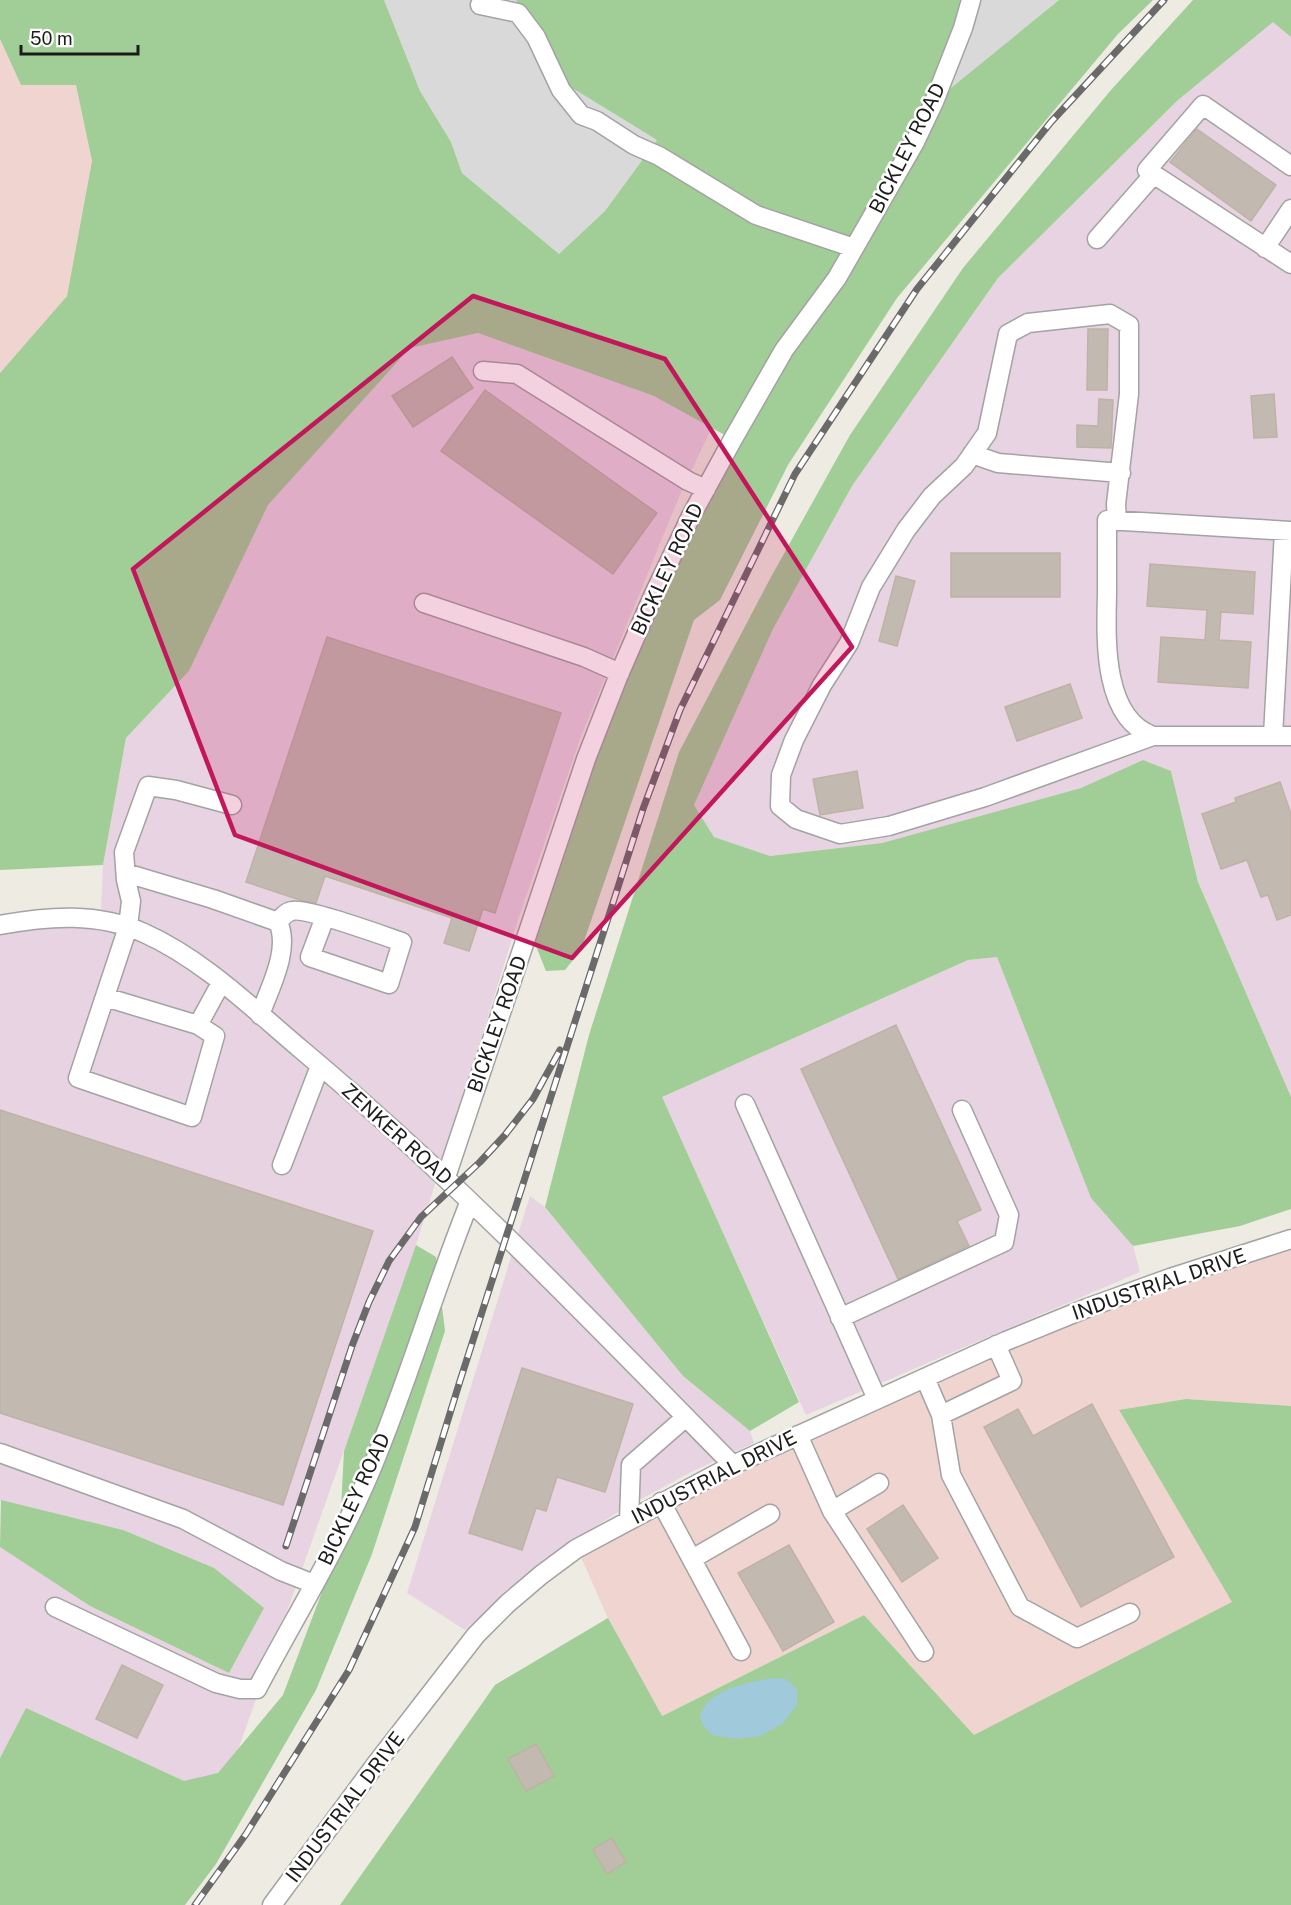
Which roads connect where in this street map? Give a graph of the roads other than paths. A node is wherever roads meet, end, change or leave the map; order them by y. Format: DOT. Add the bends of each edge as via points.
graph roads {
  1 [pos="971,0"];
  2 [pos="480,5"];
  3 [pos="1291,166"];
  4 [pos="1154,174"];
  5 [pos="1291,209"];
  6 [pos="1097,239"];
  7 [pos="854,248"];
  8 [pos="1265,248"];
  9 [pos="1291,264"];
  10 [pos="483,371"];
  11 [pos="972,454"];
  12 [pos="1121,473"];
  13 [pos="706,489"];
  14 [pos="1117,521"];
  15 [pos="1287,531"];
  16 [pos="424,603"];
  17 [pos="620,673"];
  18 [pos="1153,735"];
  19 [pos="1273,736"];
  20 [pos="1291,736"];
  21 [pos="232,805"];
  22 [pos="126,873"];
  23 [pos="325,917"];
  24 [pos="278,922"];
  25 [pos="0,925"];
  26 [pos="128,927"];
  27 [pos="222,983"];
  28 [pos="105,997"];
  29 [pos="260,1015"];
  30 [pos="198,1025"];
  31 [pos="320,1066"];
  32 [pos="745,1104"];
  33 [pos="962,1110"];
  34 [pos="282,1165"];
  35 [pos="446,1177"];
  36 [pos="470,1201"];
  37 [pos="1291,1239"];
  38 [pos="840,1318"];
  39 [pos="996,1345"];
  40 [pos="925,1378"];
  41 [pos="877,1399"];
  42 [pos="941,1415"];
  43 [pos="686,1417"];
  44 [pos="798,1435"];
  45 [pos="0,1453"];
  46 [pos="733,1465"];
  47 [pos="879,1483"];
  48 [pos="661,1502"];
  49 [pos="832,1511"];
  50 [pos="770,1514"];
  51 [pos="629,1520"];
  52 [pos="692,1559"];
  53 [pos="314,1584"];
  54 [pos="55,1606"];
  55 [pos="1130,1612"];
  56 [pos="741,1651"];
  57 [pos="924,1652"];
  58 [pos="272,1905"];
  1 -- 7 [label="street, BICKLEY ROAD" via="934,102"];
  2 -- 7 [label="street" via="518,13 536,37 561,90 581,115 659,156 756,215"];
  3 -- 4 [label="street" via="1203,105 1147,170"];
  4 -- 6 [label="street"];
  4 -- 8 [label="street"];
  5 -- 8 [label="street"];
  7 -- 13 [label="street, BICKLEY ROAD" via="784,350"];
  8 -- 9 [label="street"];
  10 -- 13 [label="street" via="517,374"];
  11 -- 12 [label="street" via="998,463"];
  11 -- 12 [label="street" via="987,433 1008,334 1028,323 1110,314 1129,325 1129,394"];
  11 -- 18 [label="street" via="932,496 871,586 849,643 794,740 781,775 780,806 796,819 840,834 889,826 985,797"];
  12 -- 14 [label="street"];
  13 -- 17 [label="street, BICKLEY ROAD"];
  14 -- 15 [label="street"];
  14 -- 18 [label="street" via="1107,520 1106,648 1110,676 1132,722 1140,731"];
  15 -- 19 [label="street"];
  16 -- 17 [label="street"];
  17 -- 35 [label="street, BICKLEY ROAD" via="586,759"];
  18 -- 19 [label="street"];
  19 -- 20 [label="street"];
  21 -- 22 [label="street" via="148,786 124,852"];
  22 -- 24 [label="street"];
  22 -- 26 [label="street" via="131,902"];
  23 -- 23 [label="street" via="402,942 389,984 310,957"];
  23 -- 24 [label="street" via="294,910"];
  24 -- 29 [label="street" via="282,932 279,960"];
  25 -- 26 [label="street, ZENKER ROAD" via="60,916"];
  26 -- 27 [label="street, ZENKER ROAD" via="161,941"];
  26 -- 28 [label="street"];
  27 -- 29 [label="street, ZENKER ROAD"];
  27 -- 30 [label="street"];
  28 -- 30 [label="street"];
  28 -- 30 [label="street" via="78,1078 192,1117 214,1036"];
  29 -- 31 [label="street, ZENKER ROAD"];
  31 -- 34 [label="street"];
  31 -- 35 [label="street, ZENKER ROAD"];
  32 -- 38 [label="street"];
  33 -- 38 [label="street" via="1009,1215 1004,1242"];
  35 -- 36 [label="street, ZENKER ROAD"];
  36 -- 43 [label="street, ZENKER ROAD"];
  36 -- 53 [label="street, BICKLEY ROAD" via="370,1473"];
  37 -- 39 [label="street, INDUSTRIAL DRIVE" via="1170,1278"];
  38 -- 41 [label="street"];
  39 -- 40 [label="street, INDUSTRIAL DRIVE"];
  39 -- 42 [label="street" via="1012,1382"];
  40 -- 41 [label="street, INDUSTRIAL DRIVE"];
  40 -- 42 [label="street"];
  41 -- 44 [label="street, INDUSTRIAL DRIVE"];
  42 -- 55 [label="street" via="951,1475 1020,1607 1077,1638"];
  43 -- 46 [label="street, ZENKER ROAD"];
  43 -- 51 [label="street" via="632,1465"];
  44 -- 46 [label="street, INDUSTRIAL DRIVE"];
  44 -- 49 [label="street"];
  45 -- 53 [label="street" via="183,1519 281,1571"];
  46 -- 48 [label="street, INDUSTRIAL DRIVE"];
  47 -- 49 [label="street"];
  48 -- 51 [label="street, INDUSTRIAL DRIVE"];
  48 -- 52 [label="street"];
  49 -- 57 [label="street"];
  50 -- 52 [label="street"];
  51 -- 58 [label="street, INDUSTRIAL DRIVE" via="541,1575 476,1635"];
  52 -- 56 [label="street"];
  53 -- 54 [label="street, BICKLEY ROAD" via="257,1689 216,1683"];
}
